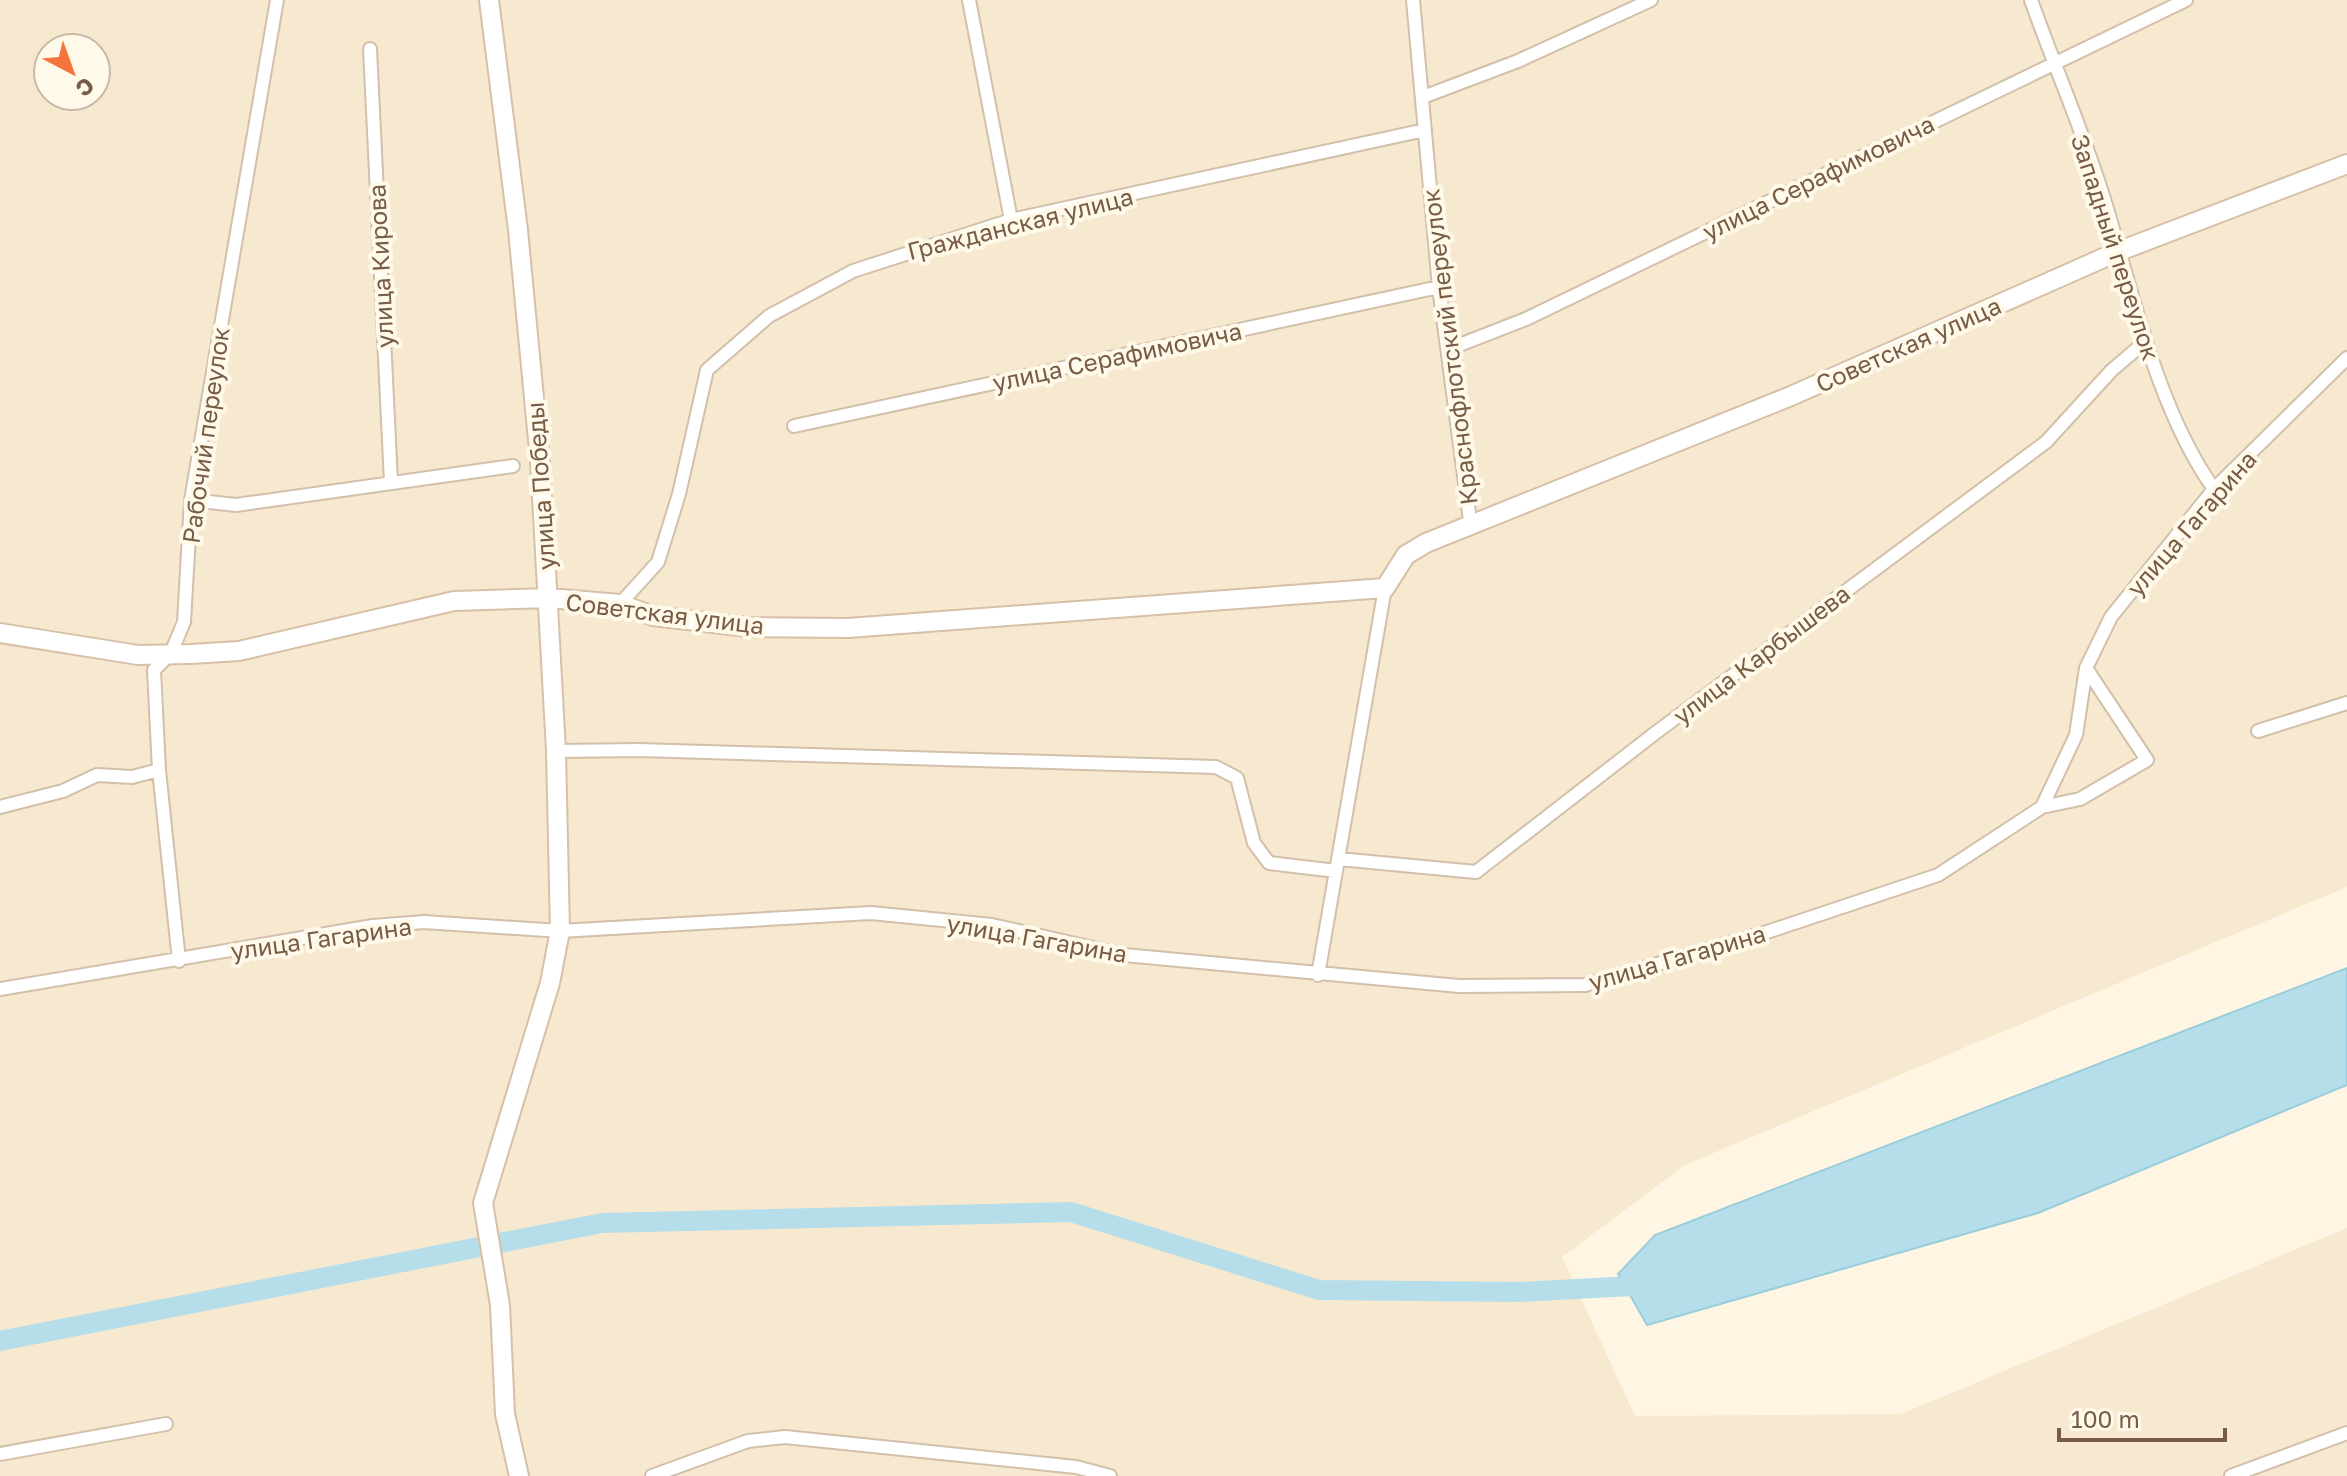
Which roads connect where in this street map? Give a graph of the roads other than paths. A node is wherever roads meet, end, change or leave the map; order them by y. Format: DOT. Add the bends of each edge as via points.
graph roads {
  1 [pos="277,0"];
  2 [pos="489,0"];
  3 [pos="969,0"];
  4 [pos="1413,0"];
  5 [pos="1651,0"];
  6 [pos="2031,0"];
  7 [pos="2186,0"];
  8 [pos="370,49"];
  9 [pos="2053,63"];
  10 [pos="1423,97"];
  11 [pos="1425,130"];
  12 [pos="2347,164"];
  13 [pos="1011,220"];
  14 [pos="2117,252"];
  15 [pos="1439,287"];
  16 [pos="2145,342"];
  17 [pos="1449,349"];
  18 [pos="2347,358"];
  19 [pos="794,426"];
  20 [pos="513,466"];
  21 [pos="391,482"];
  22 [pos="2214,489"];
  23 [pos="191,500"];
  24 [pos="1471,528"];
  25 [pos="1385,588"];
  26 [pos="549,598"];
  27 [pos="620,604"];
  28 [pos="0,633"];
  29 [pos="171,653"];
  30 [pos="2086,668"];
  31 [pos="2347,703"];
  32 [pos="2258,731"];
  33 [pos="556,751"];
  34 [pos="159,770"];
  35 [pos="0,807"];
  36 [pos="2042,807"];
  37 [pos="1337,865"];
  38 [pos="560,931"];
  39 [pos="179,961"];
  40 [pos="1318,975"];
  41 [pos="0,989"];
  42 [pos="166,1424"];
  43 [pos="2347,1433"];
  44 [pos="0,1454"];
  45 [pos="1104,1475"];
  46 [pos="519,1476"];
  47 [pos="652,1476"];
  48 [pos="2231,1476"];
  1 -- 23 [label="street, Рабочий переулок"];
  2 -- 26 [label="street, улица Победы" via="518,230"];
  3 -- 13 [label="street"];
  4 -- 10 [label="street, Краснофлотский переулок"];
  5 -- 10 [label="street" via="1518,61"];
  6 -- 9 [label="street, Западный переулок"];
  7 -- 9 [label="street, улица Серафимовича"];
  8 -- 21 [label="street, улица Кирова"];
  9 -- 14 [label="street, Западный переулок" via="2108,211"];
  9 -- 17 [label="street, улица Серафимовича" via="1526,319"];
  10 -- 11 [label="street, Краснофлотский переулок"];
  11 -- 13 [label="street, Гражданская улица"];
  11 -- 15 [label="street, Краснофлотский переулок"];
  12 -- 14 [label="street, Советская улица"];
  13 -- 27 [label="street, Гражданская улица" via="853,271 769,316 707,370 658,562"];
  14 -- 16 [label="street, Западный переулок"];
  14 -- 24 [label="street, Советская улица" via="1791,396"];
  15 -- 17 [label="street, Краснофлотский переулок"];
  15 -- 19 [label="street, улица Серафимовича"];
  16 -- 22 [label="street, Западный переулок" via="2196,465"];
  16 -- 37 [label="street, улица Карбышева" via="2046,442 1476,872"];
  17 -- 24 [label="street, Краснофлотский переулок"];
  18 -- 22 [label="street, улица Гагарина"];
  20 -- 21 [label="street"];
  21 -- 23 [label="street" via="236,505"];
  22 -- 30 [label="street, улица Гагарина" via="2111,617"];
  23 -- 29 [label="street, Рабочий переулок" via="184,622"];
  24 -- 25 [label="street, Краснофлотский переулок" via="1406,555"];
  25 -- 27 [label="street, Советская улица" via="848,628 748,627 653,616"];
  25 -- 37 [label="street, Краснофлотский переулок"];
  26 -- 27 [label="street, Советская улица"];
  26 -- 29 [label="street, Советская улица" via="454,601 239,651"];
  26 -- 33 [label="street, улица Победы"];
  28 -- 29 [label="street, Советская улица" via="138,655"];
  29 -- 34 [label="street, Рабочий переулок" via="154,670"];
  30 -- 36 [label="street, улица Гагарина" via="2076,735"];
  30 -- 36 [label="street, улица Гагарина" via="2147,760 2080,799"];
  31 -- 32 [label="street"];
  33 -- 37 [label="street, улица Карбышева" via="1216,767 1237,778 1254,843 1269,863"];
  33 -- 38 [label="street, улица Победы"];
  34 -- 35 [label="street" via="132,777 97,775 63,791"];
  34 -- 39 [label="street, Рабочий переулок"];
  36 -- 40 [label="street, улица Гагарина" via="1938,875 1585,985 1459,986"];
  37 -- 40 [label="street, Краснофлотский переулок"];
  38 -- 39 [label="street, улица Гагарина" via="424,922 320,933"];
  38 -- 40 [label="street, улица Гагарина" via="871,913 992,925 1124,955"];
  38 -- 46 [label="street, улица Победы" via="550,983 483,1203 500,1305 505,1414"];
  39 -- 41 [label="street, улица Гагарина"];
  42 -- 44 [label="street"];
  43 -- 48 [label="street"];
  45 -- 47 [label="street" via="1076,1467 785,1437 748,1441"];
}
